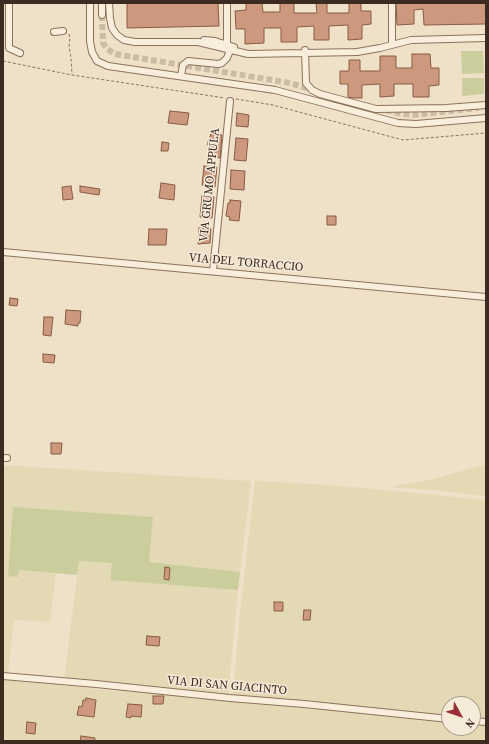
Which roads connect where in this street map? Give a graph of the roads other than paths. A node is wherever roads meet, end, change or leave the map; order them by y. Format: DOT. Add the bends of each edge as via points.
graph roads {
  1 [pos="9,3"];
  2 [pos="90,3"];
  3 [pos="102,3"];
  4 [pos="110,3"];
  5 [pos="113,3"];
  6 [pos="227,3"];
  7 [pos="392,3"];
  8 [pos="102,15"];
  9 [pos="63,31"];
  10 [pos="54,32"];
  11 [pos="486,37"];
  12 [pos="392,42"];
  13 [pos="228,47"];
  14 [pos="306,51"];
  15 [pos="20,53"];
  16 [pos="181,76"];
  17 [pos="230,100"];
  18 [pos="486,104"];
  19 [pos="486,118"];
  20 [pos="3,252"];
  21 [pos="213,271"];
  22 [pos="486,297"];
  23 [pos="3,676"];
  24 [pos="441,718"];
  1 -- 15 [label="street" via="9,48"];
  2 -- 16 [label="street" via="91,46 97,61 110,67"];
  3 -- 8 [label="street"];
  4 -- 13 [label="street" via="112,28 124,40 198,42"];
  5 -- 13 [label="street" via="115,25 125,37 205,40"];
  6 -- 13 [label="street"];
  7 -- 12 [label="street"];
  9 -- 10 [label="street"];
  11 -- 12 [label="street" via="418,38"];
  11 -- 14 [label="street" via="416,39 360,51"];
  12 -- 14 [label="street" via="363,49"];
  13 -- 14 [label="street" via="255,54"];
  13 -- 16 [label="street" via="227,58 220,64 190,60 183,65"];
  14 -- 18 [label="street" via="306,83 320,94 376,109 446,108"];
  16 -- 19 [label="street" via="275,90 396,123"];
  17 -- 21 [label="street, VIA GRUMO APPULA"];
  20 -- 21 [label="street, VIA DEL TORRACCIO"];
  21 -- 22 [label="street, VIA DEL TORRACCIO"];
  23 -- 24 [label="street, VIA DI SAN GIACINTO"];
}
